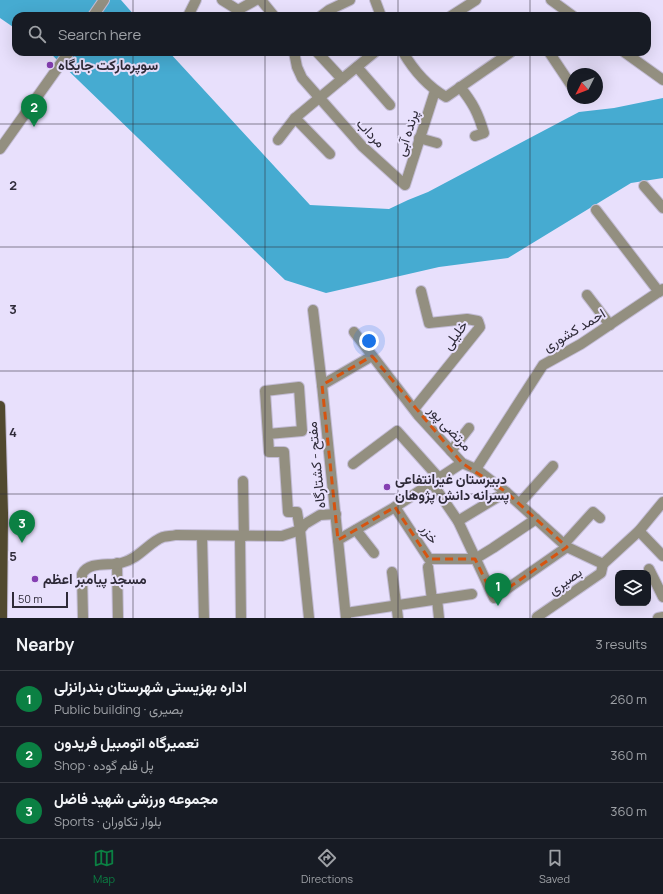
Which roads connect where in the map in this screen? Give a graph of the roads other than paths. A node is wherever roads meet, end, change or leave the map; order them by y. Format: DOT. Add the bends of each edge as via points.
graph roads {
  1 [pos="104,0"];
  2 [pos="196,0"];
  3 [pos="222,0"];
  4 [pos="256,0"];
  5 [pos="261,0"];
  6 [pos="350,0"];
  7 [pos="375,0"];
  8 [pos="476,0"];
  9 [pos="551,0"];
  10 [pos="563,8"];
  11 [pos="96,12"];
  12 [pos="190,12"];
  13 [pos="271,12"];
  14 [pos="326,12"];
  15 [pos="380,12"];
  16 [pos="457,12"];
  17 [pos="559,12"];
  18 [pos="568,12"];
  19 [pos="65,56"];
  20 [pos="295,56"];
  21 [pos="321,56"];
  22 [pos="370,56"];
  23 [pos="405,56"];
  24 [pos="505,56"];
  25 [pos="553,56"];
  26 [pos="630,56"];
  27 [pos="357,67"];
  28 [pos="342,79"];
  29 [pos="567,79"];
  30 [pos="663,80"];
  31 [pos="460,87"];
  32 [pos="435,91"];
  33 [pos="320,97"];
  34 [pos="390,104"];
  35 [pos="295,118"];
  36 [pos="475,136"];
  37 [pos="419,138"];
  38 [pos="278,140"];
  39 [pos="437,143"];
  40 [pos="0,149"];
  41 [pos="330,154"];
  42 [pos="405,185"];
  43 [pos="644,186"];
  44 [pos="663,208"];
  45 [pos="596,210"];
  46 [pos="421,291"];
  47 [pos="661,291"];
  48 [pos="587,295"];
  49 [pos="313,310"];
  50 [pos="610,325"];
  51 [pos="354,332"];
  52 [pos="372,356"];
  53 [pos="322,385"];
  54 [pos="0,406"];
  55 [pos="414,409"];
  56 [pos="469,428"];
  57 [pos="268,434"];
  58 [pos="451,451"];
  59 [pos="462,463"];
  60 [pos="353,464"];
  61 [pos="553,466"];
  62 [pos="476,469"];
  63 [pos="435,480"];
  64 [pos="243,481"];
  65 [pos="506,492"];
  66 [pos="663,502"];
  67 [pos="520,503"];
  68 [pos="395,507"];
  69 [pos="336,514"];
  70 [pos="2,516"];
  71 [pos="600,518"];
  72 [pos="536,519"];
  73 [pos="458,521"];
  74 [pos="300,530"];
  75 [pos="356,530"];
  76 [pos="639,531"];
  77 [pos="202,536"];
  78 [pos="242,536"];
  79 [pos="338,540"];
  80 [pos="565,545"];
  81 [pos="374,553"];
  82 [pos="663,556"];
  83 [pos="475,559"];
  84 [pos="117,563"];
  85 [pos="603,564"];
  86 [pos="428,567"];
  87 [pos="649,569"];
  88 [pos="392,572"];
  89 [pos="660,582"];
  90 [pos="472,594"];
  91 [pos="663,597"];
  92 [pos="434,600"];
  93 [pos="396,606"];
  94 [pos="2,610"];
  95 [pos="346,616"];
  96 [pos="663,616"];
  97 [pos="537,617"];
  98 [pos="83,618"];
  99 [pos="118,618"];
  100 [pos="204,618"];
  101 [pos="241,618"];
  102 [pos="309,618"];
  103 [pos="398,618"];
  104 [pos="439,618"];
  105 [pos="658,618"];
  1 -- 11 [label="street"];
  2 -- 12 [label="street"];
  3 -- 4 [label="street" via="238,10"];
  5 -- 13 [label="street"];
  6 -- 14 [label="street"];
  7 -- 15 [label="street"];
  8 -- 16 [label="street"];
  9 -- 10 [label="street"];
  10 -- 17 [label="street"];
  10 -- 18 [label="street"];
  19 -- 40 [label="street"];
  20 -- 33 [label="street, مرداب" via="302,78"];
  21 -- 28 [label="street"];
  22 -- 27 [label="street"];
  23 -- 32 [label="street" via="412,68"];
  24 -- 31 [label="street"];
  25 -- 29 [label="street"];
  26 -- 30 [label="street"];
  27 -- 28 [label="street"];
  27 -- 34 [label="street"];
  28 -- 33 [label="street"];
  31 -- 32 [label="street" via="446,97"];
  31 -- 36 [label="street" via="473,103 484,133"];
  32 -- 37 [label="street, پرنده آبی"];
  33 -- 35 [label="street"];
  33 -- 42 [label="street, مرداب" via="362,146"];
  35 -- 38 [label="street"];
  35 -- 41 [label="street"];
  37 -- 39 [label="street"];
  37 -- 42 [label="street, پرنده آبی"];
  43 -- 44 [label="street"];
  45 -- 47 [label="street"];
  46 -- 55 [label="street, خلیلی" via="429,323 467,319 478,321 480,327"];
  47 -- 50 [label="street, احمد کشوری"];
  48 -- 50 [label="street"];
  49 -- 53 [label="street, مفتح - کشتارگاه"];
  50 -- 62 [label="street, احمد کشوری" via="543,365"];
  51 -- 52 [label="street, مرتضی پور"];
  52 -- 53 [label="street"];
  52 -- 55 [label="street, مرتضی پور"];
  53 -- 69 [label="street, مفتح - کشتارگاه"];
  54 -- 70 [label="main road"];
  55 -- 58 [label="street, مرتضی پور"];
  56 -- 58 [label="street"];
  57 -- 57 [label="street" via="265,391 299,387 302,431"];
  57 -- 74 [label="street" via="269,452 284,452 288,512 297,512"];
  58 -- 59 [label="street, مرتضی پور"];
  59 -- 62 [label="street, مرتضی پور"];
  59 -- 63 [label="street"];
  60 -- 63 [label="street" via="398,431"];
  61 -- 67 [label="street"];
  62 -- 65 [label="street, مرتضی پور"];
  63 -- 68 [label="street"];
  63 -- 73 [label="street"];
  64 -- 78 [label="street"];
  65 -- 67 [label="street, مرتضی پور"];
  65 -- 73 [label="street"];
  66 -- 76 [label="street, بصیری"];
  67 -- 72 [label="street, مرتضی پور"];
  68 -- 75 [label="street"];
  68 -- 83 [label="street, خزر" via="429,559"];
  69 -- 74 [label="street" via="320,515"];
  69 -- 79 [label="street, مفتح - کشتارگاه"];
  70 -- 94 [label="main road"];
  71 -- 80 [label="street" via="593,512"];
  72 -- 80 [label="street, مرتضی پور"];
  72 -- 83 [label="street"];
  73 -- 83 [label="street"];
  74 -- 78 [label="street" via="282,536"];
  74 -- 102 [label="street"];
  75 -- 79 [label="street"];
  75 -- 81 [label="street"];
  76 -- 82 [label="street"];
  76 -- 85 [label="street, بصیری"];
  77 -- 78 [label="street"];
  77 -- 84 [label="street" via="162,537 129,560"];
  77 -- 100 [label="street"];
  78 -- 101 [label="street"];
  79 -- 95 [label="street, مفتح - کشتارگاه"];
  80 -- 83 [label="street" via="494,598"];
  80 -- 85 [label="street, مرتضی پور"];
  84 -- 98 [label="street" via="84,569"];
  84 -- 99 [label="street"];
  85 -- 97 [label="street, بصیری" via="601,573"];
  86 -- 92 [label="street"];
  87 -- 89 [label="street"];
  88 -- 93 [label="street"];
  89 -- 91 [label="street"];
  90 -- 92 [label="street"];
  92 -- 93 [label="street"];
  92 -- 104 [label="street"];
  93 -- 95 [label="street"];
  93 -- 103 [label="street"];
  96 -- 105 [label="street"];
}
